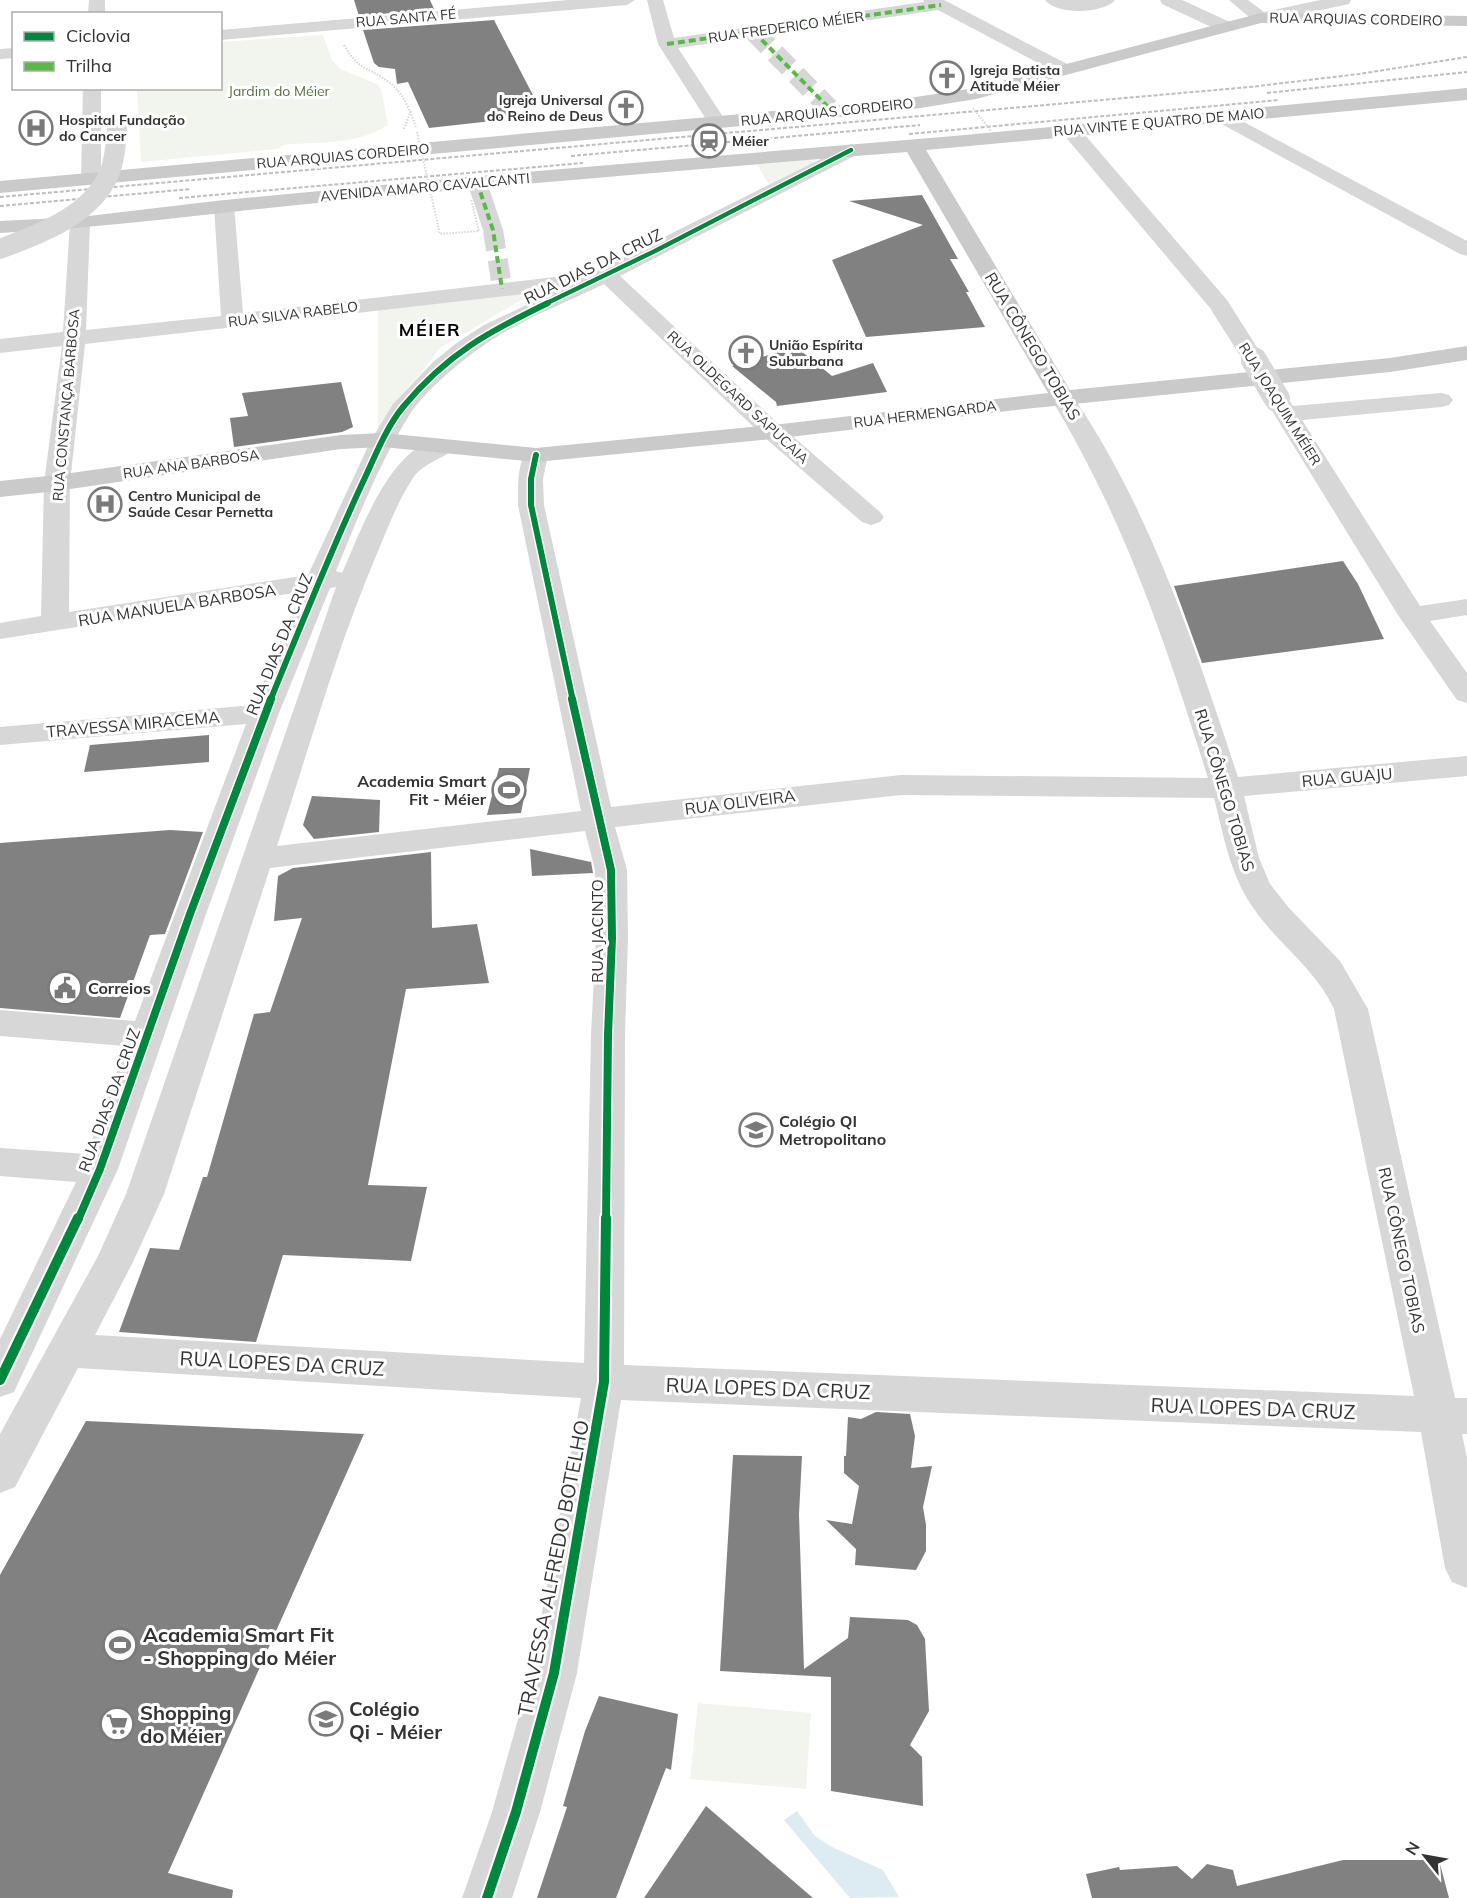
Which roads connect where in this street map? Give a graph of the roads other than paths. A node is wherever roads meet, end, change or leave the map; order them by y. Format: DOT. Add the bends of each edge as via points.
graph roads {
  1 [pos="627,0"];
  2 [pos="655,0"];
  3 [pos="1053,0"];
  4 [pos="1107,0"];
  5 [pos="1168,0"];
  6 [pos="1237,0"];
  7 [pos="1343,0"];
  8 [pos="936,3"];
  9 [pos="1261,18"];
  10 [pos="1467,21"];
  11 [pos="1226,27"];
  12 [pos="222,35"];
  13 [pos="667,44"];
  14 [pos="1065,70"];
  15 [pos="92,90"];
  16 [pos="1462,96"];
  17 [pos="1223,117"];
  18 [pos="116,118"];
  19 [pos="718,123"];
  20 [pos="1071,131"];
  21 [pos="913,145"];
  22 [pos="851,150"];
  23 [pos="91,178"];
  24 [pos="0,187"];
  25 [pos="474,191"];
  26 [pos="224,206"];
  27 [pos="80,223"];
  28 [pos="36,225"];
  29 [pos="0,227"];
  30 [pos="493,230"];
  31 [pos="0,239"];
  32 [pos="0,249"];
  33 [pos="1467,250"];
  34 [pos="596,280"];
  35 [pos="233,321"];
  36 [pos="74,337"];
  37 [pos="0,346"];
  38 [pos="1467,354"];
  39 [pos="1062,398"];
  40 [pos="1441,400"];
  41 [pos="1282,407"];
  42 [pos="773,432"];
  43 [pos="383,440"];
  44 [pos="444,446"];
  45 [pos="536,455"];
  46 [pos="57,483"];
  47 [pos="0,489"];
  48 [pos="872,517"];
  49 [pos="354,576"];
  50 [pos="317,583"];
  51 [pos="1467,607"];
  52 [pos="1412,615"];
  53 [pos="55,624"];
  54 [pos="0,632"];
  55 [pos="1467,694"];
  56 [pos="266,713"];
  57 [pos="0,736"];
  58 [pos="1467,766"];
  59 [pos="1226,788"];
  60 [pos="598,820"];
  61 [pos="256,859"];
  62 [pos="0,1023"];
  63 [pos="147,1035"];
  64 [pos="0,1162"];
  65 [pos="100,1169"];
  66 [pos="69,1350"];
  67 [pos="0,1380"];
  68 [pos="604,1382"];
  69 [pos="1452,1416"];
  70 [pos="0,1474"];
  71 [pos="1467,1568"];
  72 [pos="487,1898"];
  1 -- 12 [label="street, RUA SANTA FÉ"];
  2 -- 13 [label="street"];
  3 -- 4 [label="street" via="1072,8"];
  5 -- 11 [label="street"];
  6 -- 9 [label="street"];
  7 -- 9 [label="street"];
  8 -- 13 [label="street, RUA FREDERICO MÉIER"];
  8 -- 14 [label="street"];
  9 -- 10 [label="main road, RUA ARQUIAS CORDEIRO"];
  9 -- 11 [label="main road, RUA ARQUIAS CORDEIRO"];
  11 -- 14 [label="main road, RUA ARQUIAS CORDEIRO"];
  13 -- 19 [label="street"];
  14 -- 19 [label="main road, RUA ARQUIAS CORDEIRO" via="932,101"];
  15 -- 23 [label="street"];
  16 -- 17 [label="main road, RUA VINTE E QUATRO DE MAIO"];
  17 -- 20 [label="main road, RUA VINTE E QUATRO DE MAIO"];
  17 -- 33 [label="street"];
  18 -- 32 [label="street, bridge" via="109,174 94,197 65,220"];
  19 -- 23 [label="main road, RUA ARQUIAS CORDEIRO"];
  20 -- 21 [label="main road, RUA VINTE E QUATRO DE MAIO"];
  20 -- 41 [label="street, RUA JOAQUIM MÉIER, bridge" via="1219,305"];
  21 -- 22 [label="main road, RUA VINTE E QUATRO DE MAIO"];
  21 -- 39 [label="main road, RUA CÔNEGO TOBIAS"];
  22 -- 25 [label="main road, AVENIDA AMARO CAVALCANTI"];
  22 -- 34 [label="street, RUA DIAS DA CRUZ"];
  23 -- 24 [label="main road, RUA ARQUIAS CORDEIRO"];
  25 -- 26 [label="main road, AVENIDA AMARO CAVALCANTI"];
  25 -- 30 [label="street"];
  26 -- 27 [label="main road, AVENIDA AMARO CAVALCANTI"];
  26 -- 35 [label="street"];
  27 -- 28 [label="main road, AVENIDA AMARO CAVALCANTI"];
  27 -- 36 [label="street, RUA CONSTANÇA BARBOSA"];
  28 -- 29 [label="main road, AVENIDA AMARO CAVALCANTI"];
  28 -- 31 [label="street"];
  34 -- 35 [label="street, RUA SILVA RABELO" via="502,285"];
  34 -- 42 [label="street, RUA OLDEGARD SAPUCAIA"];
  34 -- 43 [label="street, RUA DIAS DA CRUZ" via="466,346 423,383 401,409"];
  35 -- 36 [label="street, RUA SILVA RABELO"];
  36 -- 37 [label="street, RUA SILVA RABELO"];
  36 -- 46 [label="street, RUA CONSTANÇA BARBOSA"];
  38 -- 39 [label="main road, RUA HERMENGARDA" via="1311,374"];
  39 -- 42 [label="main road, RUA HERMENGARDA"];
  39 -- 59 [label="street, RUA CÔNEGO TOBIAS" via="1118,496 1152,568"];
  40 -- 41 [label="street"];
  41 -- 52 [label="street, RUA JOAQUIM MÉIER"];
  42 -- 45 [label="main road, RUA HERMENGARDA"];
  42 -- 48 [label="street, RUA OLDEGARD SAPUCAIA"];
  43 -- 44 [label="main road, RUA HERMENGARDA"];
  43 -- 46 [label="main road, RUA ANA BARBOSA" via="341,442"];
  43 -- 50 [label="street, RUA DIAS DA CRUZ"];
  44 -- 45 [label="main road, RUA HERMENGARDA"];
  44 -- 49 [label="street" via="405,470 389,496"];
  45 -- 60 [label="street, RUA JACINTO" via="531,505"];
  46 -- 47 [label="main road, RUA ANA BARBOSA"];
  46 -- 53 [label="street, RUA CONSTANÇA BARBOSA"];
  49 -- 50 [label="street, RUA MANUELA BARBOSA"];
  49 -- 61 [label="street"];
  50 -- 53 [label="street, RUA MANUELA BARBOSA"];
  50 -- 56 [label="street, RUA DIAS DA CRUZ"];
  51 -- 52 [label="street"];
  52 -- 55 [label="street, RUA JOAQUIM MÉIER"];
  53 -- 54 [label="street, RUA MANUELA BARBOSA"];
  56 -- 57 [label="street, TRAVESSA MIRACEMA"];
  56 -- 63 [label="street, RUA DIAS DA CRUZ"];
  58 -- 59 [label="street, RUA GUAJU"];
  59 -- 60 [label="street, RUA OLIVEIRA" via="901,785"];
  59 -- 69 [label="street, RUA CÔNEGO TOBIAS" via="1247,868 1261,895 1277,918 1339,984 1351,1009"];
  60 -- 61 [label="street, RUA OLIVEIRA"];
  60 -- 68 [label="street, RUA JACINTO" via="611,870 612,938"];
  61 -- 66 [label="street" via="152,1176"];
  62 -- 63 [label="street"];
  63 -- 65 [label="street, RUA DIAS DA CRUZ"];
  64 -- 65 [label="street"];
  65 -- 67 [label="street, RUA DIAS DA CRUZ"];
  66 -- 68 [label="street, RUA LOPES DA CRUZ"];
  66 -- 70 [label="street"];
  68 -- 69 [label="street, RUA LOPES DA CRUZ"];
  68 -- 72 [label="street, TRAVESSA ALFREDO BOTELHO" via="554,1673 516,1812"];
  69 -- 71 [label="street, RUA CÔNEGO TOBIAS"];
}
